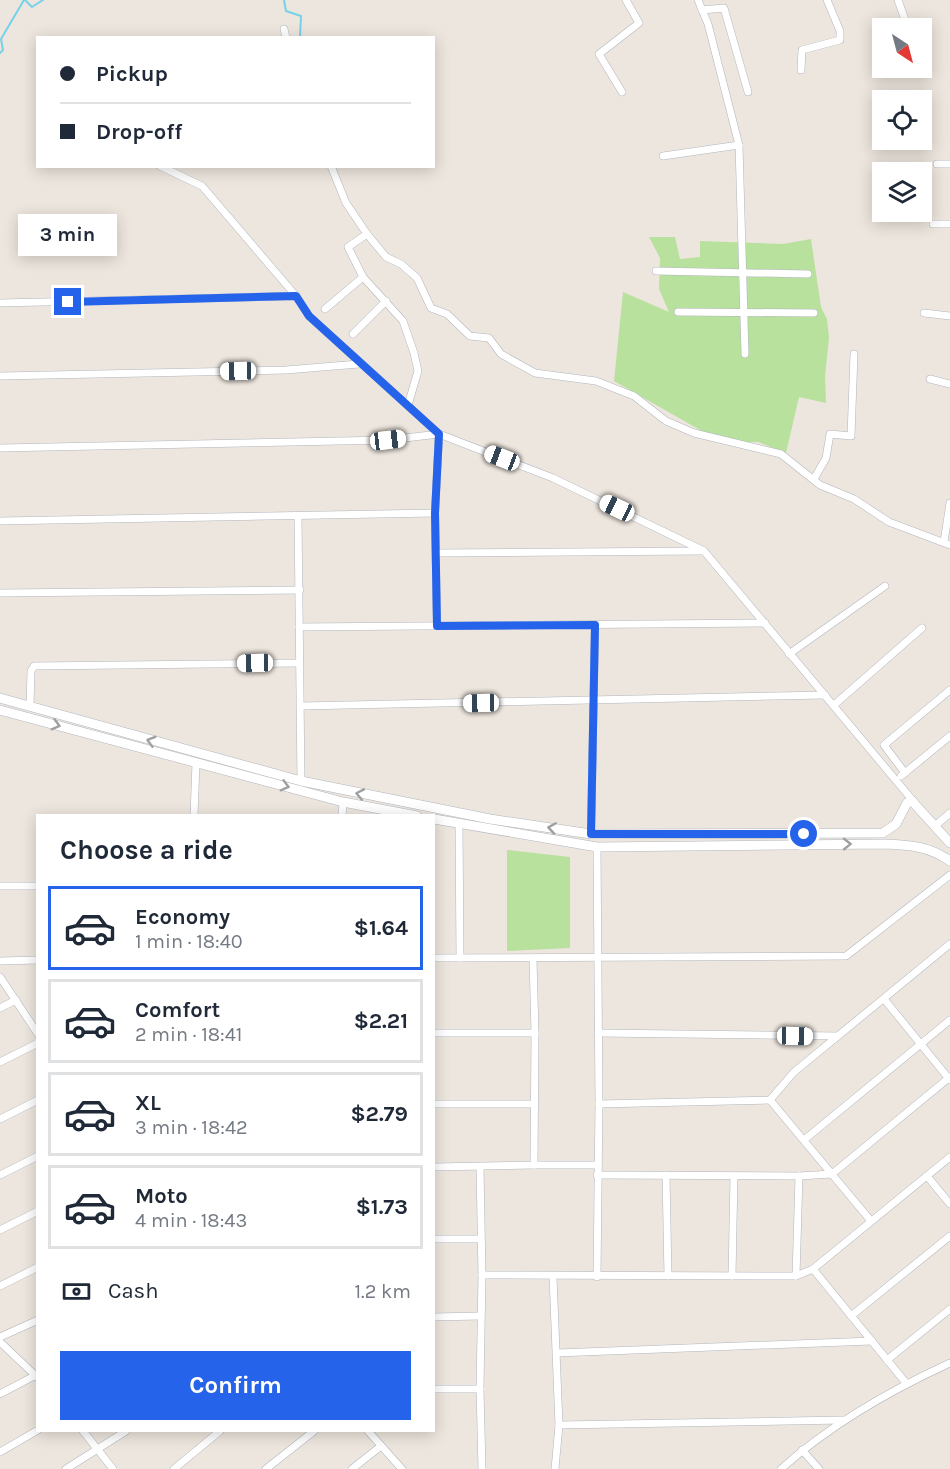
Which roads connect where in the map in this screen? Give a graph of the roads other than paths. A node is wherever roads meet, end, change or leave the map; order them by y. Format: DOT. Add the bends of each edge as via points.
graph roads {
  1 [pos="626,0"];
  2 [pos="698,0"];
  3 [pos="827,0"];
  4 [pos="898,0"];
  5 [pos="702,10"];
  6 [pos="905,18"];
  7 [pos="801,70"];
  8 [pos="622,92"];
  9 [pos="748,92"];
  10 [pos="739,146"];
  11 [pos="663,156"];
  12 [pos="938,164"];
  13 [pos="950,164"];
  14 [pos="164,168"];
  15 [pos="332,168"];
  16 [pos="933,224"];
  17 [pos="950,224"];
  18 [pos="367,234"];
  19 [pos="656,271"];
  20 [pos="743,273"];
  21 [pos="808,274"];
  22 [pos="363,277"];
  23 [pos="296,296"];
  24 [pos="386,300"];
  25 [pos="0,303"];
  26 [pos="326,309"];
  27 [pos="678,312"];
  28 [pos="744,313"];
  29 [pos="814,313"];
  30 [pos="924,313"];
  31 [pos="950,316"];
  32 [pos="353,334"];
  33 [pos="745,354"];
  34 [pos="854,354"];
  35 [pos="359,364"];
  36 [pos="0,376"];
  37 [pos="930,379"];
  38 [pos="950,384"];
  39 [pos="408,405"];
  40 [pos="439,434"];
  41 [pos="0,448"];
  42 [pos="814,479"];
  43 [pos="950,503"];
  44 [pos="435,513"];
  45 [pos="298,517"];
  46 [pos="0,520"];
  47 [pos="947,544"];
  48 [pos="704,551"];
  49 [pos="437,553"];
  50 [pos="885,586"];
  51 [pos="300,590"];
  52 [pos="0,593"];
  53 [pos="765,623"];
  54 [pos="595,625"];
  55 [pos="437,626"];
  56 [pos="299,627"];
  57 [pos="922,628"];
  58 [pos="789,654"];
  59 [pos="299,663"];
  60 [pos="950,690"];
  61 [pos="825,695"];
  62 [pos="0,698"];
  63 [pos="593,701"];
  64 [pos="834,705"];
  65 [pos="30,706"];
  66 [pos="301,706"];
  67 [pos="0,710"];
  68 [pos="950,736"];
  69 [pos="196,763"];
  70 [pos="904,773"];
  71 [pos="897,780"];
  72 [pos="301,781"];
  73 [pos="343,802"];
  74 [pos="915,803"];
  75 [pos="950,813"];
  76 [pos="194,814"];
  77 [pos="342,814"];
  78 [pos="406,814"];
  79 [pos="435,819"];
  80 [pos="459,824"];
  81 [pos="935,826"];
  82 [pos="884,833"];
  83 [pos="591,834"];
  84 [pos="950,843"];
  85 [pos="884,844"];
  86 [pos="597,847"];
  87 [pos="950,861"];
  88 [pos="950,875"];
  89 [pos="0,886"];
  90 [pos="36,886"];
  91 [pos="950,945"];
  92 [pos="435,958"];
  93 [pos="460,958"];
  94 [pos="599,958"];
  95 [pos="533,959"];
  96 [pos="36,960"];
  97 [pos="0,961"];
  98 [pos="0,977"];
  99 [pos="884,999"];
  100 [pos="16,1000"];
  101 [pos="0,1008"];
  102 [pos="950,1020"];
  103 [pos="36,1031"];
  104 [pos="435,1033"];
  105 [pos="536,1033"];
  106 [pos="598,1033"];
  107 [pos="838,1036"];
  108 [pos="921,1044"];
  109 [pos="36,1045"];
  110 [pos="0,1062"];
  111 [pos="949,1079"];
  112 [pos="770,1100"];
  113 [pos="36,1101"];
  114 [pos="435,1104"];
  115 [pos="535,1104"];
  116 [pos="599,1104"];
  117 [pos="0,1119"];
  118 [pos="804,1140"];
  119 [pos="36,1157"];
  120 [pos="950,1157"];
  121 [pos="534,1165"];
  122 [pos="598,1165"];
  123 [pos="435,1167"];
  124 [pos="480,1167"];
  125 [pos="832,1174"];
  126 [pos="0,1175"];
  127 [pos="597,1175"];
  128 [pos="666,1175"];
  129 [pos="734,1176"];
  130 [pos="799,1176"];
  131 [pos="927,1176"];
  132 [pos="950,1204"];
  133 [pos="36,1212"];
  134 [pos="871,1221"];
  135 [pos="0,1230"];
  136 [pos="950,1236"];
  137 [pos="435,1239"];
  138 [pos="480,1239"];
  139 [pos="36,1268"];
  140 [pos="813,1269"];
  141 [pos="482,1275"];
  142 [pos="668,1276"];
  143 [pos="732,1276"];
  144 [pos="795,1276"];
  145 [pos="553,1277"];
  146 [pos="597,1277"];
  147 [pos="0,1286"];
  148 [pos="950,1309"];
  149 [pos="480,1316"];
  150 [pos="851,1316"];
  151 [pos="435,1317"];
  152 [pos="36,1321"];
  153 [pos="0,1337"];
  154 [pos="872,1341"];
  155 [pos="0,1342"];
  156 [pos="557,1353"];
  157 [pos="888,1360"];
  158 [pos="950,1363"];
  159 [pos="36,1375"];
  160 [pos="36,1376"];
  161 [pos="906,1383"];
  162 [pos="435,1389"];
  163 [pos="480,1389"];
  164 [pos="0,1394"];
  165 [pos="844,1420"];
  166 [pos="559,1425"];
  167 [pos="36,1431"];
  168 [pos="84,1432"];
  169 [pos="125,1432"];
  170 [pos="219,1432"];
  171 [pos="313,1432"];
  172 [pos="369,1432"];
  173 [pos="381,1446"];
  174 [pos="99,1450"];
  175 [pos="802,1450"];
  176 [pos="0,1452"];
  177 [pos="66,1469"];
  178 [pos="113,1469"];
  179 [pos="174,1469"];
  180 [pos="266,1469"];
  181 [pos="352,1469"];
  182 [pos="402,1469"];
  183 [pos="482,1469"];
  184 [pos="555,1469"];
  185 [pos="781,1469"];
  186 [pos="819,1469"];
  1 -- 8 [label="street" via="639,23 599,54"];
  2 -- 5 [label="street"];
  3 -- 7 [label="street" via="840,40 802,50"];
  4 -- 6 [label="street"];
  5 -- 9 [label="street" via="724,8"];
  5 -- 10 [label="street"];
  10 -- 11 [label="street"];
  10 -- 20 [label="street"];
  12 -- 13 [label="street"];
  14 -- 23 [label="street" via="202,186"];
  15 -- 18 [label="street" via="346,203"];
  16 -- 17 [label="street"];
  18 -- 22 [label="street" via="348,247"];
  18 -- 42 [label="street" via="386,258 401,264 417,278 430,308 447,315 470,336 489,338 512,361 535,373 596,381 634,396 666,421 694,433 781,454"];
  19 -- 20 [label="street"];
  20 -- 21 [label="street"];
  20 -- 28 [label="street"];
  22 -- 24 [label="street"];
  22 -- 26 [label="street"];
  23 -- 25 [label="street"];
  23 -- 35 [label="street" via="309,316"];
  24 -- 32 [label="street"];
  24 -- 39 [label="street" via="403,321 418,371"];
  27 -- 28 [label="street"];
  28 -- 29 [label="street"];
  28 -- 33 [label="street"];
  30 -- 31 [label="street"];
  34 -- 42 [label="street" via="851,436 830,435 826,458"];
  35 -- 36 [label="street" via="286,370"];
  35 -- 39 [label="street"];
  37 -- 38 [label="street"];
  39 -- 40 [label="street"];
  40 -- 41 [label="street" via="388,440"];
  40 -- 44 [label="street"];
  40 -- 48 [label="street" via="553,478"];
  42 -- 47 [label="street" via="889,522"];
  43 -- 47 [label="street"];
  44 -- 45 [label="street"];
  44 -- 49 [label="street"];
  45 -- 46 [label="street"];
  45 -- 51 [label="street"];
  48 -- 49 [label="street"];
  48 -- 53 [label="street"];
  49 -- 55 [label="street"];
  50 -- 58 [label="street"];
  51 -- 52 [label="street"];
  51 -- 56 [label="street"];
  53 -- 54 [label="street"];
  53 -- 58 [label="street"];
  54 -- 55 [label="street"];
  54 -- 63 [label="street"];
  55 -- 56 [label="street"];
  56 -- 59 [label="street"];
  57 -- 64 [label="street"];
  58 -- 61 [label="street"];
  59 -- 65 [label="street" via="34,666"];
  59 -- 66 [label="street"];
  60 -- 70 [label="street" via="884,745"];
  61 -- 63 [label="street"];
  61 -- 64 [label="street"];
  62 -- 65 [label="main road"];
  63 -- 66 [label="street"];
  63 -- 83 [label="street"];
  64 -- 71 [label="street"];
  72 -- 65 [label="main road, one-way"];
  66 -- 72 [label="street"];
  67 -- 69 [label="main road, one-way"];
  68 -- 70 [label="street"];
  69 -- 73 [label="main road, one-way"];
  69 -- 76 [label="street"];
  70 -- 71 [label="street"];
  71 -- 74 [label="street"];
  83 -- 72 [label="main road, one-way" via="479,817"];
  73 -- 77 [label="street"];
  73 -- 78 [label="main road"];
  74 -- 81 [label="main road"];
  74 -- 82 [label="main road" via="907,803 896,824"];
  75 -- 81 [label="street"];
  79 -- 80 [label="main road"];
  80 -- 86 [label="main road"];
  80 -- 93 [label="street"];
  81 -- 84 [label="main road"];
  82 -- 83 [label="main road"];
  82 -- 85 [label="main road"];
  86 -- 85 [label="main road, one-way"];
  85 -- 87 [label="main road" via="926,848"];
  86 -- 94 [label="street"];
  88 -- 94 [label="street" via="846,956"];
  89 -- 90 [label="street"];
  91 -- 99 [label="street"];
  92 -- 93 [label="street"];
  93 -- 95 [label="street"];
  94 -- 95 [label="street"];
  94 -- 106 [label="street"];
  95 -- 105 [label="street"];
  96 -- 97 [label="street"];
  98 -- 100 [label="street"];
  99 -- 107 [label="street"];
  99 -- 108 [label="street"];
  100 -- 101 [label="street"];
  100 -- 103 [label="street"];
  102 -- 108 [label="street"];
  104 -- 105 [label="street"];
  105 -- 115 [label="street"];
  106 -- 107 [label="street"];
  106 -- 116 [label="street"];
  107 -- 112 [label="street" via="794,1072"];
  108 -- 111 [label="street"];
  108 -- 118 [label="street"];
  109 -- 110 [label="street"];
  111 -- 125 [label="street"];
  112 -- 116 [label="street"];
  112 -- 118 [label="street"];
  113 -- 117 [label="street"];
  114 -- 115 [label="street"];
  115 -- 121 [label="street"];
  116 -- 122 [label="street"];
  118 -- 125 [label="street"];
  119 -- 126 [label="street"];
  120 -- 131 [label="street"];
  121 -- 122 [label="street"];
  121 -- 124 [label="street"];
  122 -- 127 [label="street"];
  123 -- 124 [label="street"];
  124 -- 138 [label="street"];
  125 -- 130 [label="street"];
  125 -- 134 [label="street"];
  127 -- 128 [label="street"];
  127 -- 146 [label="street"];
  128 -- 129 [label="street"];
  128 -- 142 [label="street"];
  129 -- 130 [label="street"];
  129 -- 143 [label="street"];
  130 -- 144 [label="street"];
  131 -- 132 [label="street"];
  131 -- 134 [label="street"];
  133 -- 135 [label="street"];
  134 -- 140 [label="street"];
  136 -- 150 [label="street"];
  137 -- 138 [label="street"];
  138 -- 141 [label="street"];
  139 -- 147 [label="street"];
  140 -- 144 [label="street"];
  140 -- 150 [label="street"];
  141 -- 145 [label="street"];
  141 -- 149 [label="street"];
  142 -- 143 [label="street"];
  142 -- 146 [label="street"];
  143 -- 144 [label="street"];
  145 -- 146 [label="street"];
  145 -- 156 [label="street"];
  148 -- 157 [label="street"];
  149 -- 151 [label="street"];
  149 -- 163 [label="street"];
  150 -- 154 [label="street"];
  152 -- 153 [label="street"];
  154 -- 156 [label="street"];
  154 -- 157 [label="street"];
  155 -- 159 [label="street"];
  156 -- 166 [label="street"];
  157 -- 161 [label="street"];
  158 -- 161 [label="street"];
  160 -- 164 [label="street"];
  161 -- 165 [label="street"];
  162 -- 163 [label="street"];
  163 -- 183 [label="street"];
  165 -- 166 [label="street"];
  165 -- 175 [label="street"];
  166 -- 184 [label="street"];
  167 -- 176 [label="street"];
  168 -- 174 [label="street"];
  169 -- 174 [label="street"];
  170 -- 179 [label="street"];
  171 -- 180 [label="street"];
  172 -- 173 [label="street"];
  173 -- 181 [label="street"];
  173 -- 182 [label="street"];
  174 -- 177 [label="street"];
  174 -- 178 [label="street"];
  175 -- 185 [label="street"];
  175 -- 186 [label="street"];
}
